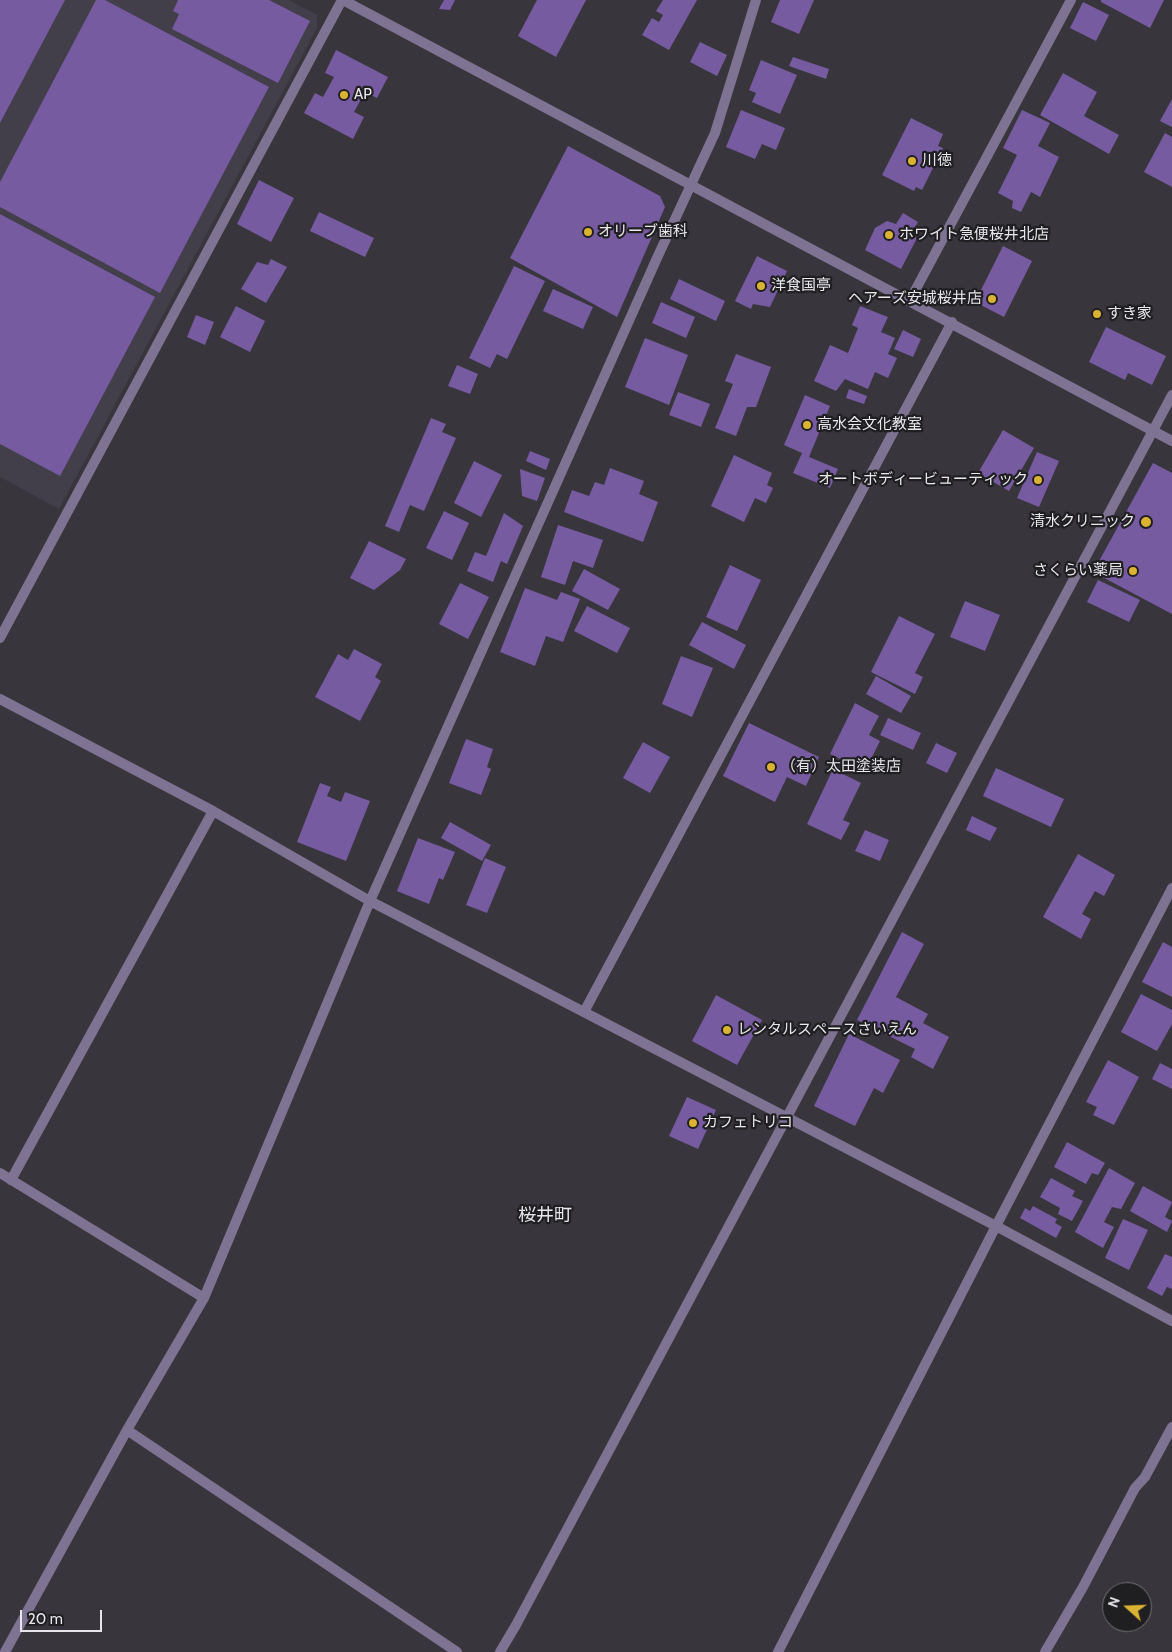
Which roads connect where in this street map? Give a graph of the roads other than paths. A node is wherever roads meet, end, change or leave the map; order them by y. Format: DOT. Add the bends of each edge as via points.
graph roads {
  1 [pos="342,0"];
  2 [pos="756,0"];
  3 [pos="1071,0"];
  4 [pos="691,184"];
  5 [pos="910,300"];
  6 [pos="952,322"];
  7 [pos="1172,395"];
  8 [pos="1153,431"];
  9 [pos="1172,441"];
  10 [pos="0,638"];
  11 [pos="0,699"];
  12 [pos="213,812"];
  13 [pos="1172,888"];
  14 [pos="370,901"];
  15 [pos="584,1012"];
  16 [pos="787,1118"];
  17 [pos="0,1173"];
  18 [pos="11,1180"];
  19 [pos="996,1226"];
  20 [pos="204,1298"];
  21 [pos="1172,1321"];
  22 [pos="1172,1427"];
  23 [pos="127,1430"];
  24 [pos="5,1652"];
  25 [pos="457,1652"];
  26 [pos="500,1652"];
  27 [pos="778,1652"];
  28 [pos="1045,1652"];
  1 -- 4 [label="street"];
  1 -- 10 [label="street"];
  2 -- 4 [label="street" via="715,133"];
  3 -- 5 [label="street"];
  4 -- 5 [label="street"];
  4 -- 14 [label="street"];
  5 -- 6 [label="street"];
  6 -- 8 [label="street"];
  6 -- 15 [label="street"];
  7 -- 8 [label="street"];
  8 -- 9 [label="street"];
  8 -- 16 [label="street"];
  11 -- 12 [label="street"];
  12 -- 14 [label="street"];
  12 -- 18 [label="street"];
  13 -- 19 [label="street"];
  14 -- 15 [label="street"];
  14 -- 20 [label="street"];
  15 -- 16 [label="street"];
  16 -- 19 [label="street"];
  16 -- 26 [label="street"];
  17 -- 18 [label="street"];
  18 -- 20 [label="street"];
  19 -- 21 [label="street"];
  19 -- 27 [label="street"];
  20 -- 23 [label="street"];
  22 -- 28 [label="street"];
  23 -- 24 [label="street"];
  23 -- 25 [label="street"];
}
